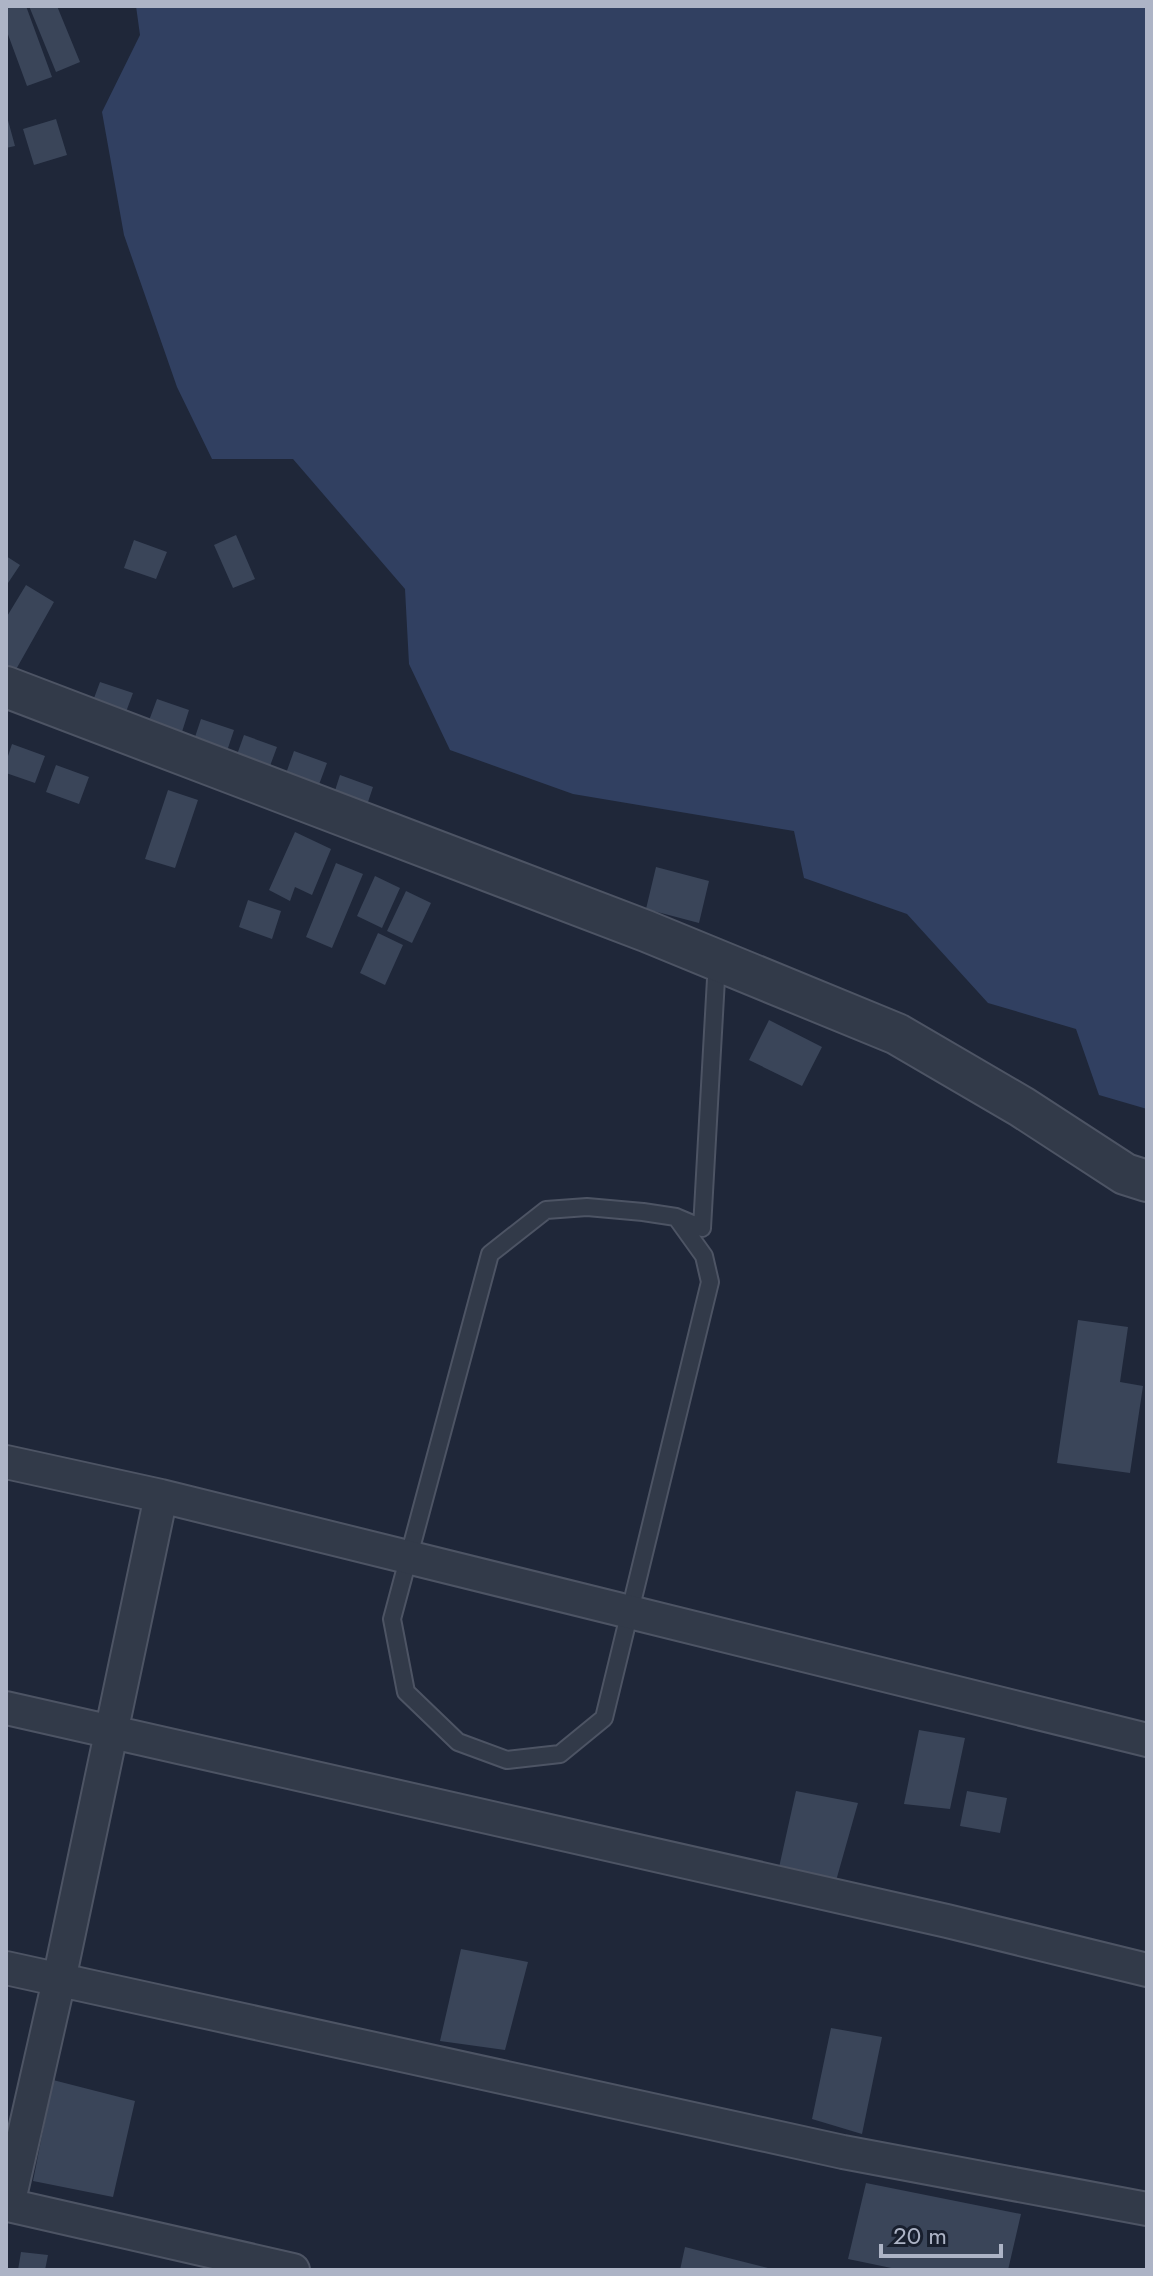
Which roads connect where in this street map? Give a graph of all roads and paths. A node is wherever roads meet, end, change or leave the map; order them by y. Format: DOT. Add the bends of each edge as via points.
graph roads {
  1 [pos="6,687"];
  2 [pos="717,959"];
  3 [pos="1147,1181"];
  4 [pos="676,1217"];
  5 [pos="6,1462"];
  6 [pos="161,1496"];
  7 [pos="6,1708"];
  8 [pos="111,1731"];
  9 [pos="1147,1740"];
  10 [pos="6,1968"];
  11 [pos="1147,1970"];
  12 [pos="59,1980"];
  13 [pos="1147,2209"];
  14 [pos="7,2210"];
  15 [pos="293,2270"];
  1 -- 2 [label="street"];
  2 -- 3 [label="street" via="897,1034 1125,1174"];
  2 -- 4 [label="lane" via="702,1228"];
  4 -- 4 [label="lane" via="587,1207 546,1210 490,1254 392,1619 406,1692 458,1742 507,1760 560,1754 604,1718 710,1282 704,1256"];
  5 -- 6 [label="street"];
  6 -- 8 [label="street"];
  6 -- 9 [label="street"];
  7 -- 8 [label="street"];
  8 -- 11 [label="street"];
  8 -- 12 [label="street"];
  10 -- 12 [label="street"];
  12 -- 13 [label="street" via="828,2148"];
  12 -- 14 [label="street"];
  14 -- 15 [label="street"];
}
